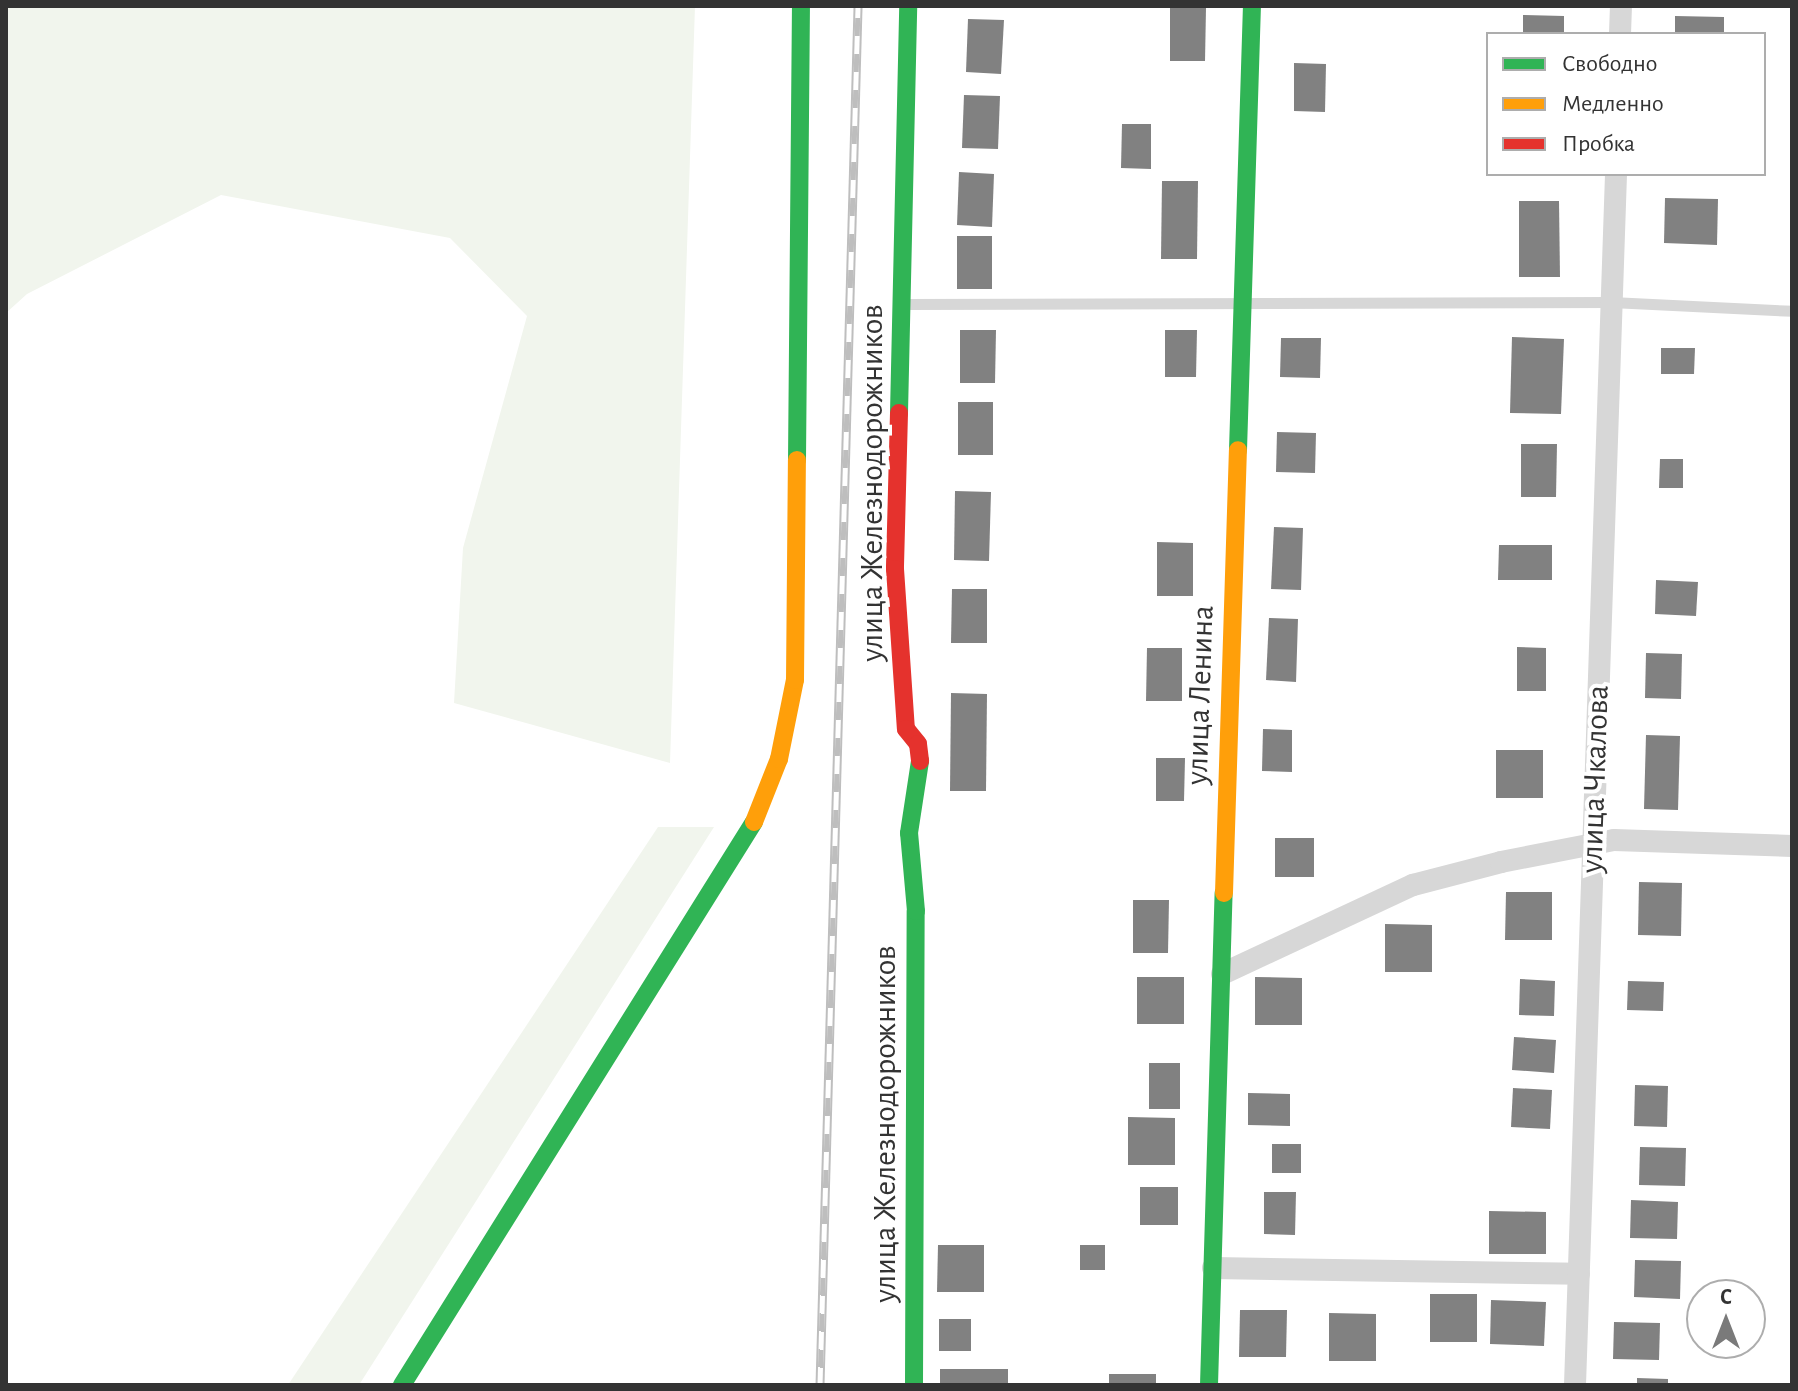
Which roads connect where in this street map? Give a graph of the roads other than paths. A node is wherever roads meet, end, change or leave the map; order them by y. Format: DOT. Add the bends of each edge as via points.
graph roads {
  1 [pos="801,6"];
  2 [pos="908,6"];
  3 [pos="1252,6"];
  4 [pos="1621,6"];
  5 [pos="1620,32"];
  6 [pos="1616,176"];
  7 [pos="1611,302"];
  8 [pos="900,304"];
  9 [pos="1242,307"];
  10 [pos="1792,311"];
  11 [pos="1792,846"];
  12 [pos="1593,847"];
  13 [pos="1222,974"];
  14 [pos="1213,1268"];
  15 [pos="1579,1274"];
  16 [pos="402,1385"];
  17 [pos="914,1385"];
  18 [pos="1209,1385"];
  19 [pos="1575,1385"];
  1 -- 16 [label="street" via="795,680 779,759 758,816"];
  2 -- 8 [label="street, улица Железнодорожников"];
  3 -- 9 [label="street, улица Ленина"];
  4 -- 5 [label="street"];
  6 -- 7 [label="street, улица Чкалова"];
  7 -- 9 [label="lane"];
  7 -- 10 [label="lane"];
  7 -- 12 [label="street, улица Чкалова"];
  8 -- 9 [label="lane"];
  8 -- 17 [label="street, улица Железнодорожников" via="895,569 906,729 918,744 921,775 909,833 916,911"];
  9 -- 13 [label="street, улица Ленина"];
  11 -- 12 [label="street" via="1614,840"];
  12 -- 13 [label="street" via="1413,885"];
  12 -- 15 [label="street, улица Чкалова"];
  13 -- 14 [label="street, улица Ленина"];
  14 -- 15 [label="street"];
  14 -- 18 [label="street, улица Ленина"];
  15 -- 19 [label="street, улица Чкалова"];
}
